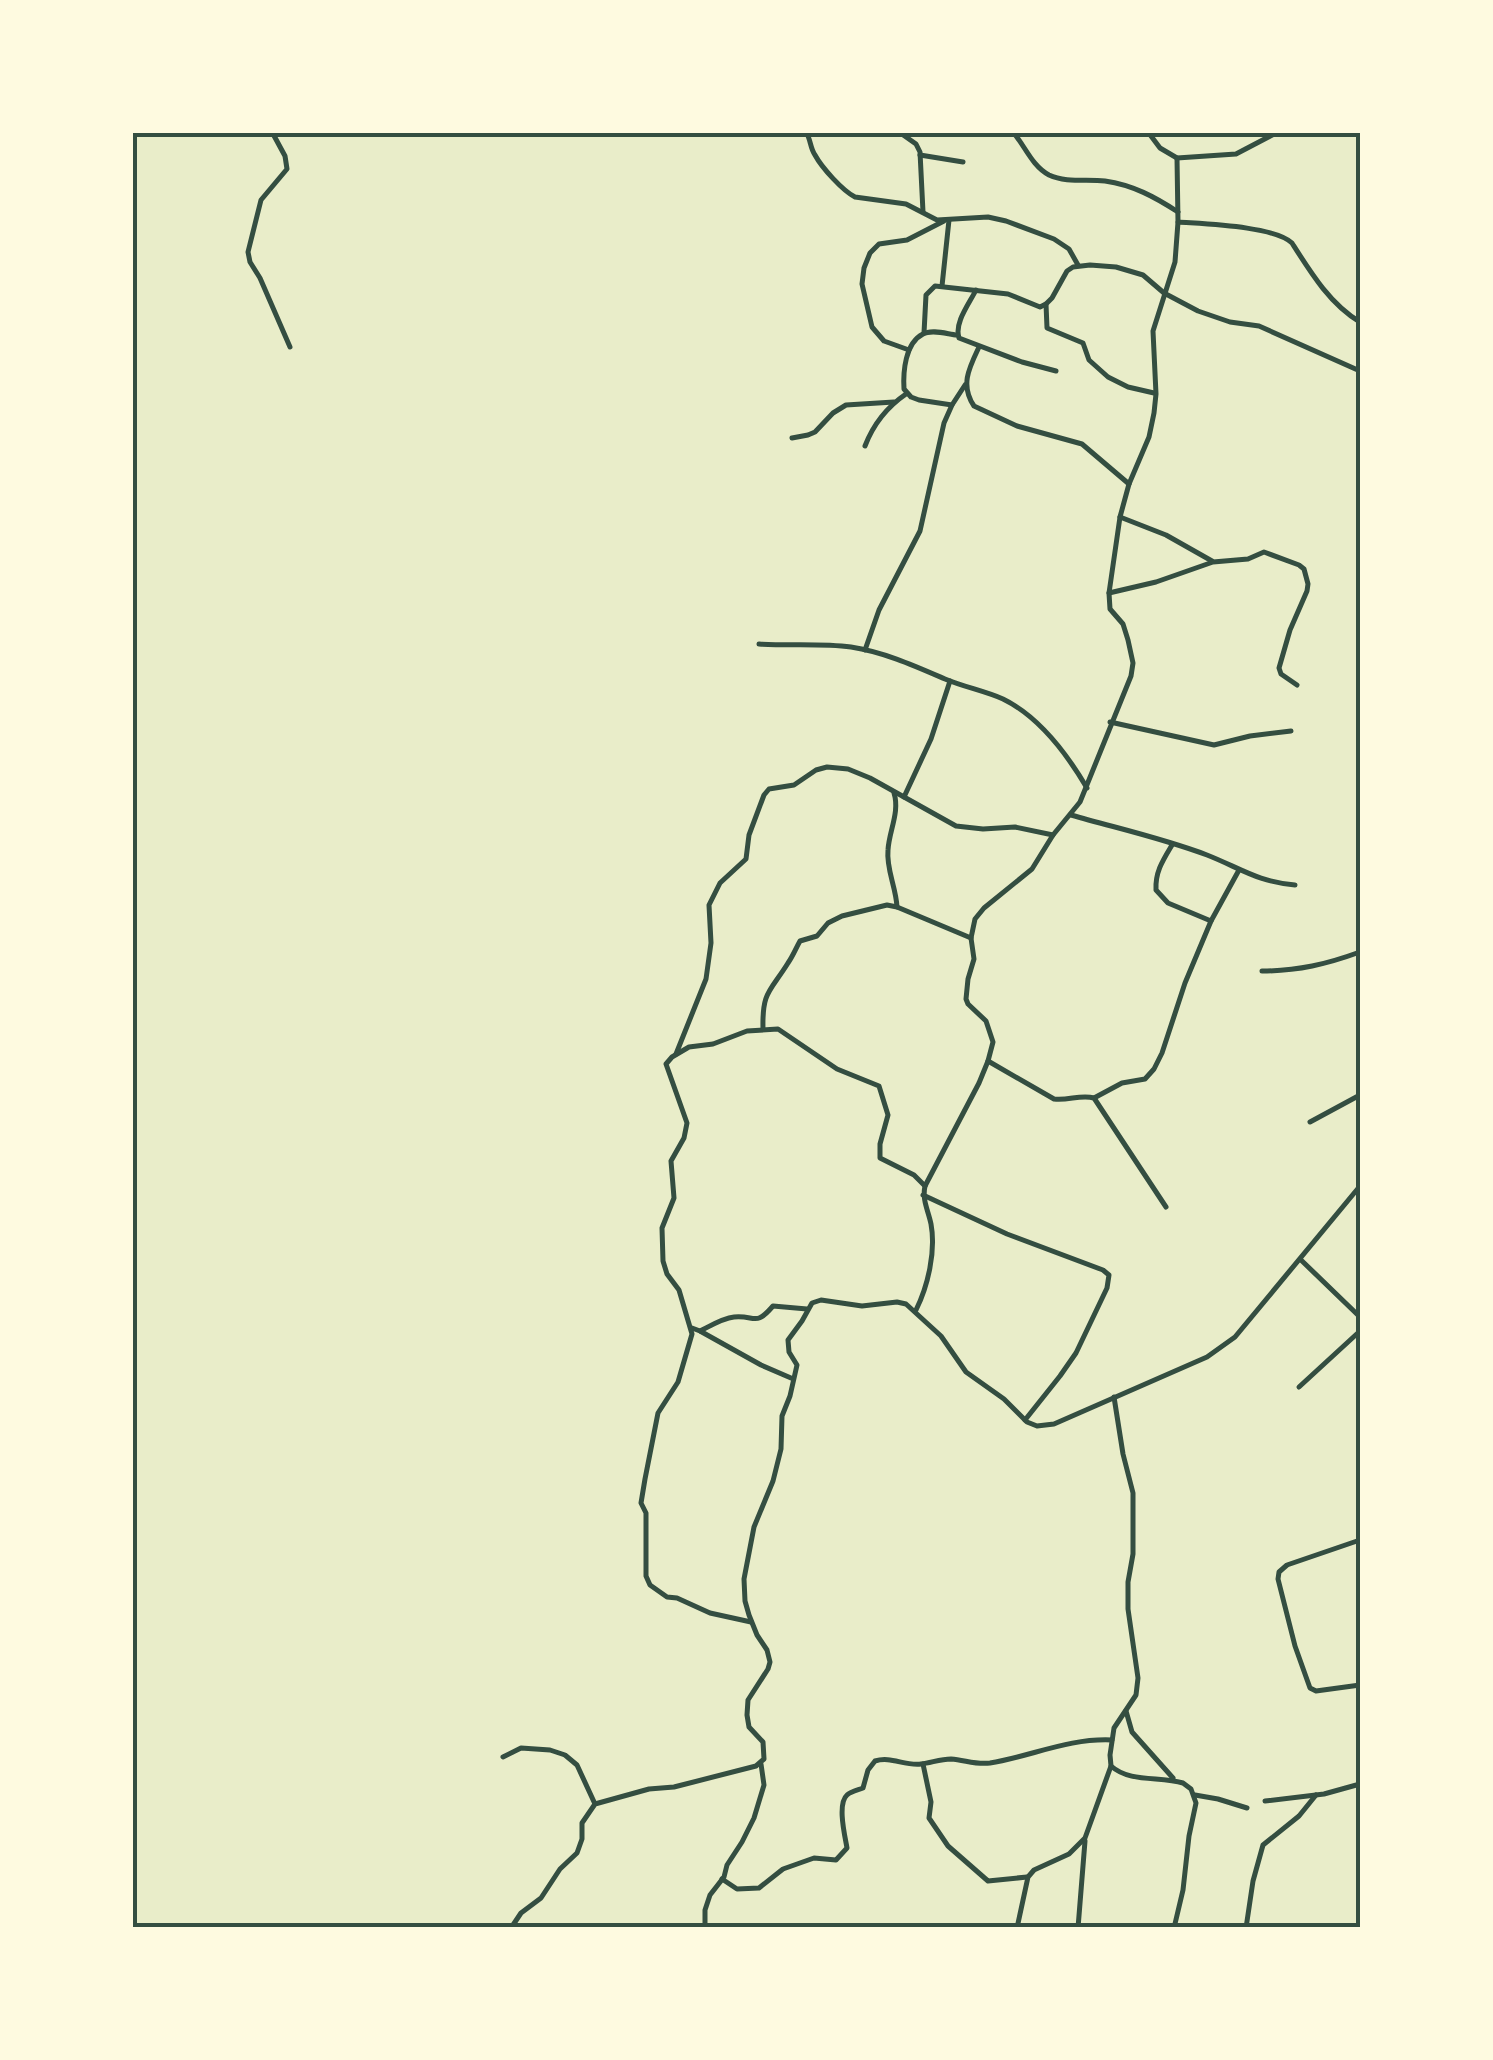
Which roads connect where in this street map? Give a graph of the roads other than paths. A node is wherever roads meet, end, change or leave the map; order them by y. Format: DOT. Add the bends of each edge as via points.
graph roads {
  1 [pos="272,132"];
  2 [pos="806,132"];
  3 [pos="899,132"];
  4 [pos="1013,132"];
  5 [pos="1148,132"];
  6 [pos="1278,132"];
  7 [pos="1160,134"];
  8 [pos="1160,148"];
  9 [pos="920,155"];
  10 [pos="1177,158"];
  11 [pos="963,162"];
  12 [pos="923,212"];
  13 [pos="1178,212"];
  14 [pos="948,220"];
  15 [pos="1178,222"];
  16 [pos="1078,265"];
  17 [pos="942,286"];
  18 [pos="976,290"];
  19 [pos="1164,293"];
  20 [pos="1046,304"];
  21 [pos="1360,322"];
  22 [pos="924,333"];
  23 [pos="957,335"];
  24 [pos="290,347"];
  25 [pos="980,347"];
  26 [pos="909,350"];
  27 [pos="1056,371"];
  28 [pos="1360,371"];
  29 [pos="965,385"];
  30 [pos="906,394"];
  31 [pos="1156,394"];
  32 [pos="894,402"];
  33 [pos="952,405"];
  34 [pos="792,438"];
  35 [pos="865,446"];
  36 [pos="1128,484"];
  37 [pos="1120,516"];
  38 [pos="1213,562"];
  39 [pos="1109,593"];
  40 [pos="759,644"];
  41 [pos="864,650"];
  42 [pos="950,681"];
  43 [pos="1298,685"];
  44 [pos="1110,722"];
  45 [pos="1292,731"];
  46 [pos="1087,788"];
  47 [pos="893,790"];
  48 [pos="904,797"];
  49 [pos="1071,816"];
  50 [pos="1053,835"];
  51 [pos="1172,845"];
  52 [pos="1239,870"];
  53 [pos="1295,885"];
  54 [pos="897,907"];
  55 [pos="1211,920"];
  56 [pos="971,938"];
  57 [pos="1360,952"];
  58 [pos="1262,971"];
  59 [pos="763,1029"];
  60 [pos="676,1054"];
  61 [pos="988,1061"];
  62 [pos="1360,1095"];
  63 [pos="1094,1098"];
  64 [pos="1310,1122"];
  65 [pos="925,1186"];
  66 [pos="1360,1186"];
  67 [pos="923,1196"];
  68 [pos="1166,1207"];
  69 [pos="1300,1259"];
  70 [pos="807,1310"];
  71 [pos="916,1311"];
  72 [pos="1360,1317"];
  73 [pos="692,1328"];
  74 [pos="700,1330"];
  75 [pos="1360,1331"];
  76 [pos="792,1378"];
  77 [pos="1299,1387"];
  78 [pos="1114,1396"];
  79 [pos="1024,1420"];
  80 [pos="1360,1540"];
  81 [pos="751,1622"];
  82 [pos="1360,1685"];
  83 [pos="1126,1711"];
  84 [pos="1112,1740"];
  85 [pos="503,1757"];
  86 [pos="761,1764"];
  87 [pos="923,1764"];
  88 [pos="1111,1766"];
  89 [pos="1175,1780"];
  90 [pos="1360,1784"];
  91 [pos="1194,1795"];
  92 [pos="1316,1795"];
  93 [pos="1266,1801"];
  94 [pos="595,1804"];
  95 [pos="1247,1808"];
  96 [pos="1085,1838"];
  97 [pos="1028,1877"];
  98 [pos="722,1880"];
  99 [pos="511,1928"];
  100 [pos="706,1928"];
  101 [pos="1017,1928"];
  102 [pos="1078,1928"];
  103 [pos="1174,1928"];
  104 [pos="1246,1928"];
  1 -- 24 [label="street" via="287,169 258,207 248,257"];
  2 -- 12 [label="street" via="815,156 847,193"];
  3 -- 9 [label="street"];
  4 -- 13 [label="street" via="1049,175 1125,185"];
  5 -- 8 [label="street"];
  6 -- 10 [label="street" via="1236,154"];
  7 -- 8 [label="street"];
  8 -- 10 [label="street"];
  9 -- 11 [label="street"];
  9 -- 12 [label="street"];
  10 -- 13 [label="street"];
  12 -- 14 [label="street"];
  13 -- 15 [label="street"];
  14 -- 16 [label="street" via="988,217 1024,227 1062,244"];
  14 -- 17 [label="street"];
  14 -- 26 [label="street" via="907,240 880,244 864,268 875,333"];
  15 -- 19 [label="street"];
  15 -- 21 [label="street" via="1284,236 1330,297"];
  16 -- 19 [label="street" via="1130,270"];
  16 -- 20 [label="street"];
  17 -- 18 [label="street"];
  17 -- 22 [label="street" via="926,295"];
  18 -- 20 [label="street"];
  18 -- 23 [label="street"];
  19 -- 28 [label="street"];
  19 -- 31 [label="street" via="1153,331"];
  20 -- 31 [label="street" via="1047,328 1084,343 1089,360 1117,382"];
  22 -- 23 [label="street"];
  22 -- 26 [label="street"];
  23 -- 25 [label="street"];
  25 -- 27 [label="street"];
  25 -- 29 [label="street"];
  26 -- 30 [label="street"];
  29 -- 33 [label="street"];
  29 -- 36 [label="street" via="982,411 1082,444"];
  30 -- 32 [label="street"];
  30 -- 33 [label="street"];
  31 -- 36 [label="street" via="1150,437"];
  32 -- 34 [label="street" via="846,405 815,432"];
  32 -- 35 [label="street"];
  33 -- 41 [label="street" via="920,531"];
  36 -- 37 [label="street"];
  37 -- 38 [label="street"];
  37 -- 39 [label="street"];
  38 -- 39 [label="street"];
  38 -- 43 [label="street" via="1264,552 1304,569 1307,591 1279,668"];
  39 -- 44 [label="street" via="1132,663"];
  40 -- 41 [label="street"];
  41 -- 42 [label="street"];
  42 -- 46 [label="street" via="1005,700 1030,718"];
  42 -- 48 [label="street"];
  44 -- 45 [label="street" via="1214,745"];
  44 -- 46 [label="street"];
  46 -- 49 [label="street"];
  47 -- 48 [label="street"];
  47 -- 54 [label="street" via="897,804 887,860"];
  47 -- 60 [label="street" via="848,768 827,767 766,792 746,859 709,904 706,979"];
  48 -- 50 [label="street" via="956,826"];
  49 -- 50 [label="street"];
  49 -- 51 [label="street"];
  50 -- 56 [label="street" via="1032,869 975,919"];
  51 -- 52 [label="street"];
  51 -- 55 [label="street" via="1158,869 1156,890"];
  52 -- 53 [label="street"];
  52 -- 55 [label="street"];
  54 -- 56 [label="street"];
  54 -- 59 [label="street" via="842,916 800,941 764,1000"];
  55 -- 63 [label="street" via="1154,1070"];
  56 -- 61 [label="street" via="966,999 990,1030"];
  57 -- 58 [label="street" via="1307,968"];
  59 -- 60 [label="street"];
  59 -- 65 [label="street" via="784,1030 838,1069 879,1086 888,1115 880,1158"];
  60 -- 73 [label="street" via="667,1070 686,1132 672,1161 674,1198 662,1228 663,1261"];
  61 -- 63 [label="street" via="1054,1099"];
  61 -- 65 [label="street"];
  62 -- 64 [label="street"];
  63 -- 68 [label="street"];
  65 -- 67 [label="street"];
  66 -- 69 [label="street"];
  67 -- 71 [label="street" via="930,1264"];
  67 -- 79 [label="street" via="1109,1275 1076,1353"];
  69 -- 72 [label="street"];
  69 -- 78 [label="street" via="1224,1346"];
  70 -- 71 [label="street" via="821,1300 901,1302"];
  70 -- 74 [label="street" via="774,1306 762,1317 734,1317"];
  70 -- 76 [label="street" via="788,1340 797,1366"];
  71 -- 79 [label="street" via="962,1368"];
  73 -- 74 [label="street"];
  73 -- 81 [label="street" via="678,1382 658,1413 645,1480 647,1580 667,1597"];
  74 -- 76 [label="street"];
  75 -- 77 [label="street"];
  76 -- 81 [label="street" via="781,1448 744,1580"];
  78 -- 79 [label="street" via="1054,1424"];
  78 -- 83 [label="street" via="1133,1493 1128,1609 1138,1686"];
  80 -- 82 [label="street" via="1278,1572 1308,1686 1316,1691"];
  81 -- 86 [label="street" via="770,1662 748,1700 747,1722 764,1742"];
  83 -- 84 [label="street"];
  83 -- 89 [label="street" via="1132,1732"];
  84 -- 87 [label="street" via="988,1763"];
  84 -- 88 [label="street"];
  85 -- 94 [label="street" via="521,1748 565,1756"];
  86 -- 94 [label="street"];
  86 -- 98 [label="street" via="764,1785 754,1818"];
  87 -- 97 [label="street" via="929,1818 948,1846 988,1881"];
  87 -- 98 [label="street" via="874,1762 863,1788 844,1800 847,1848 836,1860 814,1858 783,1869 759,1888 737,1890"];
  88 -- 89 [label="street" via="1128,1776"];
  88 -- 96 [label="street"];
  89 -- 91 [label="street"];
  90 -- 92 [label="street"];
  91 -- 95 [label="street"];
  91 -- 103 [label="street"];
  92 -- 93 [label="street"];
  92 -- 104 [label="street" via="1263,1845"];
  94 -- 99 [label="street" via="582,1823 577,1853"];
  96 -- 97 [label="street"];
  96 -- 102 [label="street"];
  97 -- 101 [label="street"];
  98 -- 100 [label="street" via="706,1904"];
}
